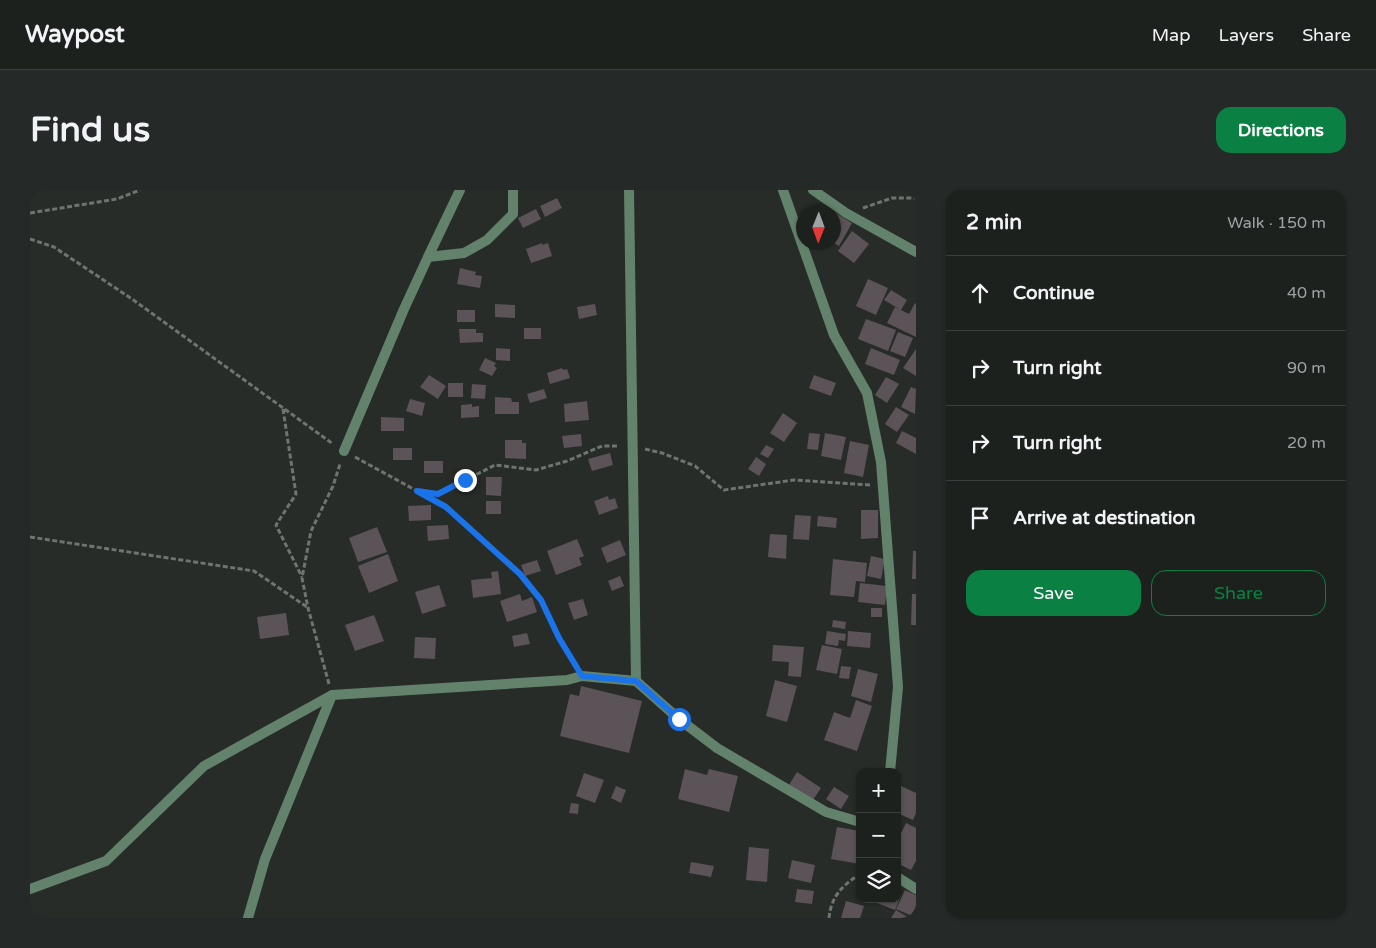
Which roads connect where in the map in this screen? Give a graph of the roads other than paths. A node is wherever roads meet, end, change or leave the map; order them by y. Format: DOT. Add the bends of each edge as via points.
graph roads {
  1 [pos="460,190"];
  2 [pos="513,190"];
  3 [pos="630,190"];
  4 [pos="783,190"];
  5 [pos="813,190"];
  6 [pos="916,252"];
  7 [pos="428,258"];
  8 [pos="344,451"];
  9 [pos="636,681"];
  10 [pos="332,695"];
  11 [pos="890,768"];
  12 [pos="856,821"];
  13 [pos="901,880"];
  14 [pos="30,889"];
  15 [pos="916,889"];
  16 [pos="248,918"];
  1 -- 7 [label="street"];
  2 -- 7 [label="street" via="513,214 488,240 464,253"];
  3 -- 9 [label="street"];
  4 -- 11 [label="street" via="834,335 867,393 881,462 898,687"];
  5 -- 6 [label="street" via="846,213"];
  7 -- 8 [label="street"];
  9 -- 10 [label="street" via="582,676 567,680"];
  9 -- 12 [label="street" via="717,748 826,812"];
  10 -- 14 [label="street" via="204,766 106,861"];
  10 -- 16 [label="street" via="265,859"];
  13 -- 15 [label="street"];
}
